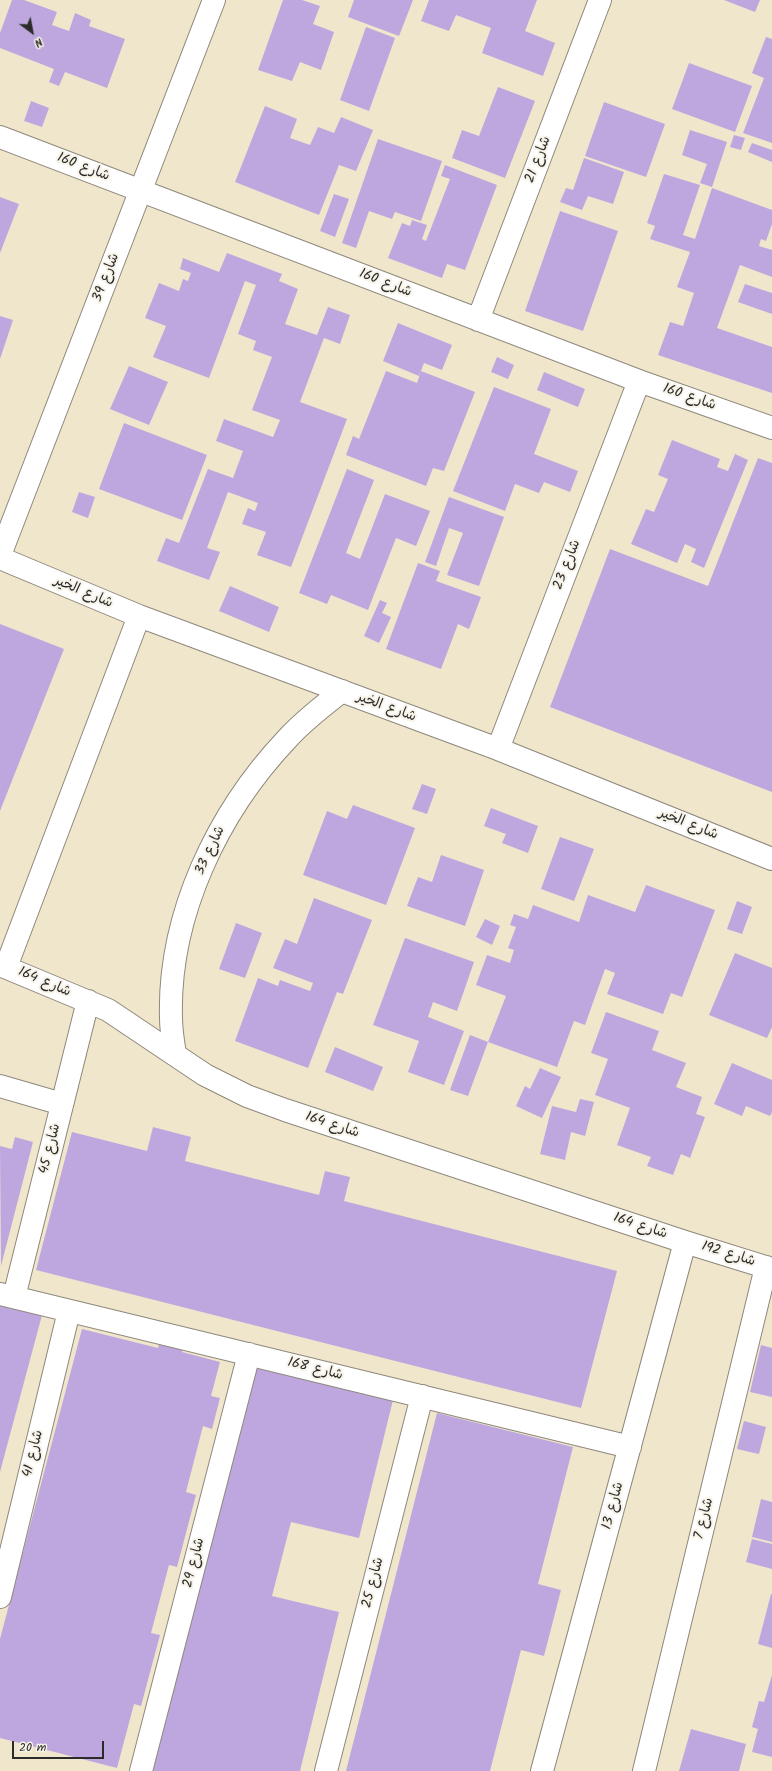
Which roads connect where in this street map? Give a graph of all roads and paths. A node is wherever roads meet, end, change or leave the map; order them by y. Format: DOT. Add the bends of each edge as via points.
graph roads {
  1 [pos="214,0"];
  2 [pos="600,0"];
  3 [pos="0,137"];
  4 [pos="141,190"];
  5 [pos="478,320"];
  6 [pos="639,381"];
  7 [pos="772,428"];
  8 [pos="0,556"];
  9 [pos="139,616"];
  10 [pos="342,691"];
  11 [pos="498,749"];
  12 [pos="772,859"];
  13 [pos="3,966"];
  14 [pos="88,1001"];
  15 [pos="175,1054"];
  16 [pos="0,1086"];
  17 [pos="62,1104"];
  18 [pos="685,1242"];
  19 [pos="769,1268"];
  20 [pos="7,1296"];
  21 [pos="69,1311"];
  22 [pos="249,1354"];
  23 [pos="422,1396"];
  24 [pos="630,1446"];
  25 [pos="0,1597"];
  26 [pos="141,1771"];
  27 [pos="326,1771"];
  28 [pos="542,1771"];
  29 [pos="644,1771"];
  1 -- 4 [label="street, شارع 39"];
  2 -- 5 [label="street, شارع 21"];
  3 -- 4 [label="street, شارع 160"];
  4 -- 5 [label="street, شارع 160"];
  4 -- 8 [label="street, شارع 39"];
  5 -- 6 [label="street, شارع 160"];
  6 -- 7 [label="street, شارع 160"];
  6 -- 11 [label="street, شارع 23"];
  8 -- 9 [label="street, شارع الخير"];
  9 -- 10 [label="street, شارع الخير"];
  9 -- 13 [label="street"];
  10 -- 11 [label="street, شارع الخير"];
  10 -- 15 [label="street, شارع 33" via="287,738 264,765 242,793 207,856 176,952 171,1018"];
  11 -- 12 [label="street, شارع الخير"];
  13 -- 14 [label="street, شارع 164"];
  14 -- 15 [label="street, شارع 164" via="108,1010"];
  14 -- 17 [label="street, شارع 45"];
  15 -- 18 [label="street, شارع 164" via="205,1075 247,1096 292,1113"];
  16 -- 17 [label="street"];
  17 -- 20 [label="street, شارع 45"];
  18 -- 19 [label="street, شارع 192"];
  18 -- 24 [label="street, شارع 13"];
  19 -- 29 [label="street, شارع 7"];
  20 -- 21 [label="street, شارع 168"];
  21 -- 22 [label="street, شارع 168"];
  21 -- 25 [label="street, شارع 41"];
  22 -- 23 [label="street, شارع 168"];
  22 -- 26 [label="street, شارع 29"];
  23 -- 24 [label="street, شارع 168"];
  23 -- 27 [label="street, شارع 25"];
  24 -- 28 [label="street, شارع 13"];
}
